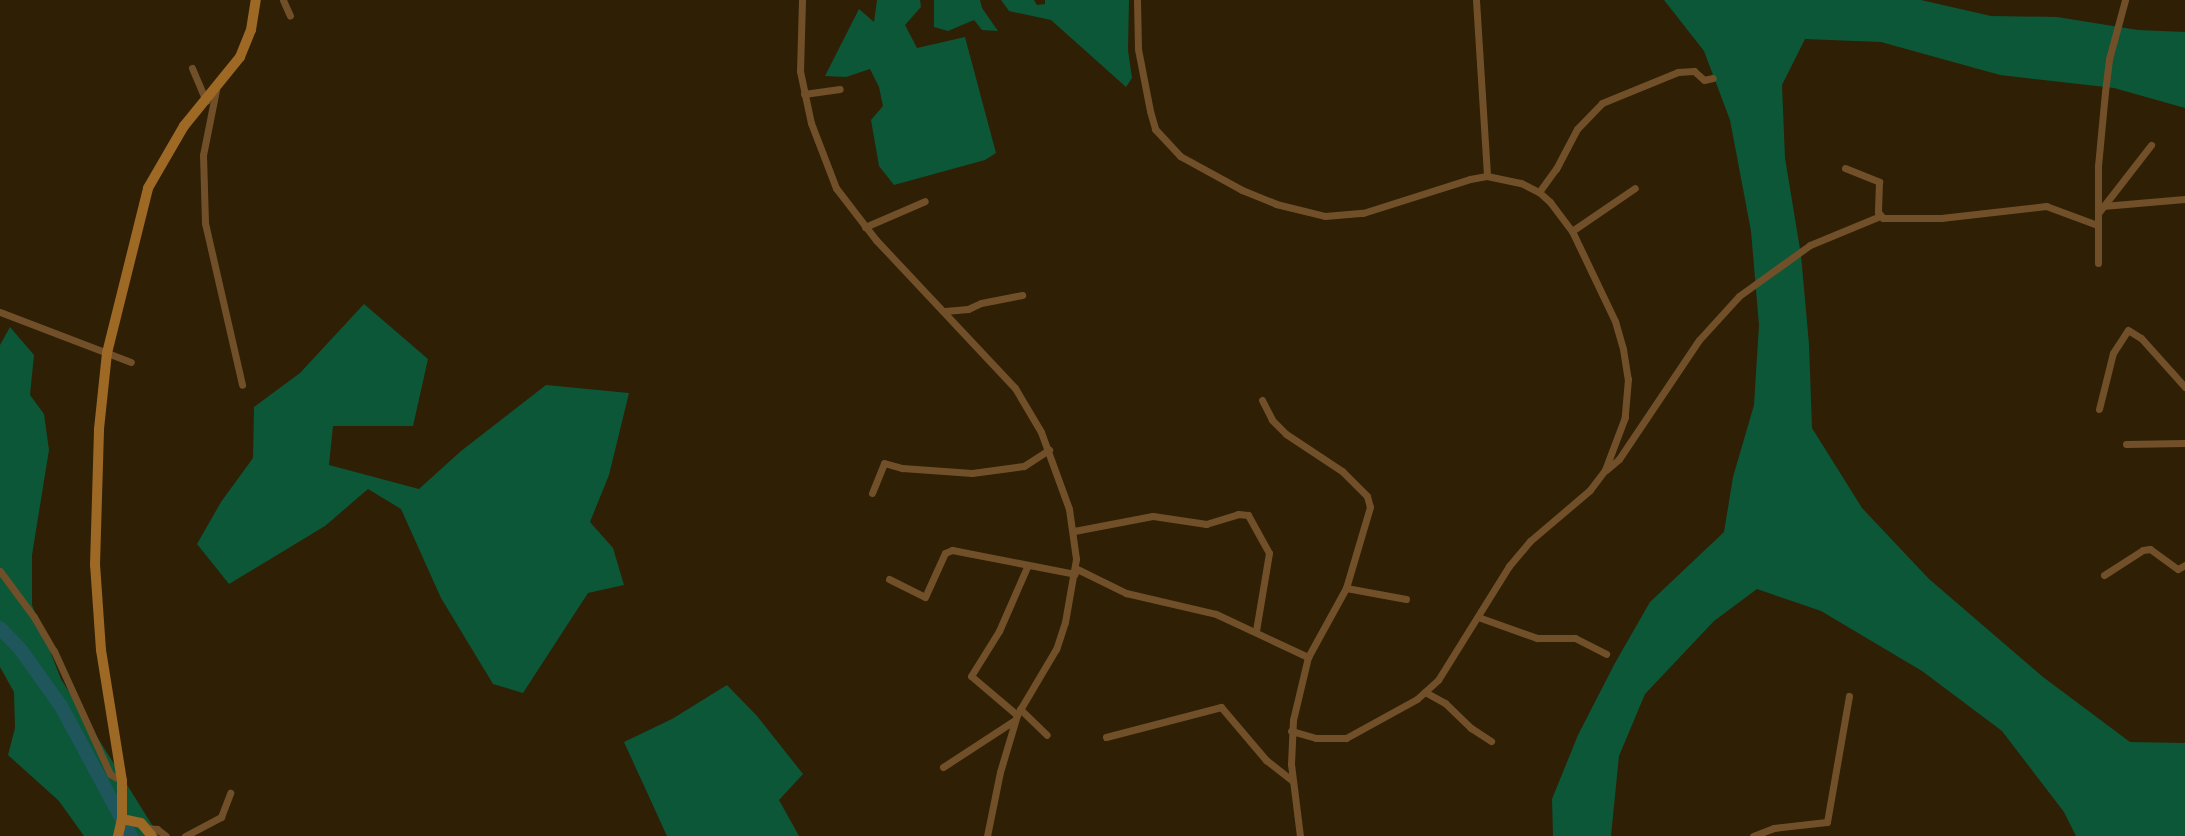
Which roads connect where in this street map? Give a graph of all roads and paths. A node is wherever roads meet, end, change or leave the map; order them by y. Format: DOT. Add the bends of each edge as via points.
graph roads {
  1 [pos="256,0"];
  2 [pos="283,0"];
  3 [pos="802,0"];
  4 [pos="1137,0"];
  5 [pos="1476,0"];
  6 [pos="2124,0"];
  7 [pos="290,16"];
  8 [pos="192,68"];
  9 [pos="1713,78"];
  10 [pos="841,89"];
  11 [pos="216,90"];
  12 [pos="804,94"];
  13 [pos="206,101"];
  14 [pos="2151,145"];
  15 [pos="1844,168"];
  16 [pos="1487,176"];
  17 [pos="1635,188"];
  18 [pos="1539,192"];
  19 [pos="2185,198"];
  20 [pos="925,201"];
  21 [pos="2101,209"];
  22 [pos="1880,216"];
  23 [pos="2097,225"];
  24 [pos="865,227"];
  25 [pos="1572,231"];
  26 [pos="2098,263"];
  27 [pos="1022,295"];
  28 [pos="945,311"];
  29 [pos="0,312"];
  30 [pos="107,353"];
  31 [pos="131,362"];
  32 [pos="242,385"];
  33 [pos="2185,387"];
  34 [pos="1262,400"];
  35 [pos="2099,409"];
  36 [pos="2185,443"];
  37 [pos="2126,444"];
  38 [pos="1049,450"];
  39 [pos="1605,470"];
  40 [pos="872,493"];
  41 [pos="1074,531"];
  42 [pos="2185,565"];
  43 [pos="1027,566"];
  44 [pos="0,571"];
  45 [pos="1075,571"];
  46 [pos="2104,575"];
  47 [pos="889,579"];
  48 [pos="1346,588"];
  49 [pos="1406,599"];
  50 [pos="1478,617"];
  51 [pos="1256,631"];
  52 [pos="1606,654"];
  53 [pos="1308,657"];
  54 [pos="1425,692"];
  55 [pos="1849,696"];
  56 [pos="1018,714"];
  57 [pos="1292,731"];
  58 [pos="1047,735"];
  59 [pos="1301,736"];
  60 [pos="1106,737"];
  61 [pos="1491,740"];
  62 [pos="1291,743"];
  63 [pos="943,767"];
  64 [pos="122,781"];
  65 [pos="1293,781"];
  66 [pos="230,793"];
  67 [pos="122,819"];
  68 [pos="149,832"];
  69 [pos="118,836"];
  70 [pos="166,836"];
  71 [pos="185,836"];
  72 [pos="987,836"];
  73 [pos="1300,836"];
  74 [pos="1754,836"];
  1 -- 11 [label="main road" via="240,57"];
  2 -- 7 [label="street"];
  3 -- 12 [label="street" via="800,71"];
  4 -- 16 [label="street" via="1138,49 1155,129 1180,156 1242,190 1302,212 1345,216"];
  5 -- 16 [label="street"];
  6 -- 21 [label="street" via="2105,92 2098,166"];
  8 -- 13 [label="street"];
  9 -- 18 [label="street" via="1704,80 1695,71 1678,72 1602,103 1577,129"];
  10 -- 12 [label="street"];
  11 -- 13 [label="main road"];
  11 -- 32 [label="street" via="203,155 205,223"];
  12 -- 24 [label="street" via="835,188"];
  13 -- 30 [label="main road" via="184,126 148,188"];
  14 -- 21 [label="street"];
  15 -- 22 [label="street" via="1879,183"];
  16 -- 18 [label="street"];
  17 -- 25 [label="street"];
  18 -- 25 [label="street"];
  19 -- 21 [label="street"];
  20 -- 24 [label="street"];
  21 -- 23 [label="street"];
  22 -- 23 [label="street" via="1941,218 2046,206"];
  22 -- 39 [label="street" via="1810,245 1740,296 1699,340 1619,459"];
  23 -- 26 [label="street"];
  24 -- 28 [label="street"];
  25 -- 39 [label="street" via="1615,321 1627,368 1625,417"];
  27 -- 28 [label="street"];
  28 -- 38 [label="street" via="1015,388"];
  29 -- 30 [label="street"];
  30 -- 31 [label="street"];
  30 -- 64 [label="main road" via="99,429 95,565 101,650"];
  33 -- 35 [label="street" via="2141,338 2128,330 2113,353"];
  34 -- 48 [label="street" via="1272,420 1286,433 1342,471 1367,496 1368,518"];
  36 -- 37 [label="street"];
  38 -- 40 [label="street" via="1024,466 972,473 884,463"];
  38 -- 41 [label="street"];
  39 -- 50 [label="street" via="1516,557"];
  41 -- 45 [label="street"];
  41 -- 51 [label="street" via="1153,516 1206,524 1248,515 1269,553"];
  42 -- 46 [label="street" via="2178,569 2150,549"];
  43 -- 45 [label="street"];
  43 -- 47 [label="street" via="952,550 945,553 925,597"];
  43 -- 56 [label="street" via="1004,620 971,676"];
  44 -- 64 [label="street" via="54,651 110,774"];
  45 -- 51 [label="street" via="1126,593 1216,614"];
  45 -- 56 [label="street" via="1061,637"];
  48 -- 49 [label="street"];
  48 -- 53 [label="street"];
  50 -- 52 [label="street" via="1537,638 1575,638"];
  50 -- 54 [label="street" via="1438,680"];
  51 -- 53 [label="street"];
  53 -- 57 [label="street"];
  54 -- 59 [label="street" via="1346,738"];
  54 -- 61 [label="street"];
  55 -- 74 [label="street" via="1827,822 1774,828"];
  56 -- 58 [label="street"];
  56 -- 63 [label="street"];
  56 -- 72 [label="street"];
  57 -- 59 [label="street"];
  57 -- 62 [label="street"];
  59 -- 62 [label="street"];
  60 -- 65 [label="street" via="1221,707 1266,760"];
  62 -- 65 [label="street"];
  64 -- 67 [label="main road"];
  65 -- 73 [label="street"];
  66 -- 71 [label="street" via="221,817"];
  67 -- 68 [label="main road" via="141,823"];
  67 -- 69 [label="main road"];
  68 -- 70 [label="street" via="157,829"];
}
